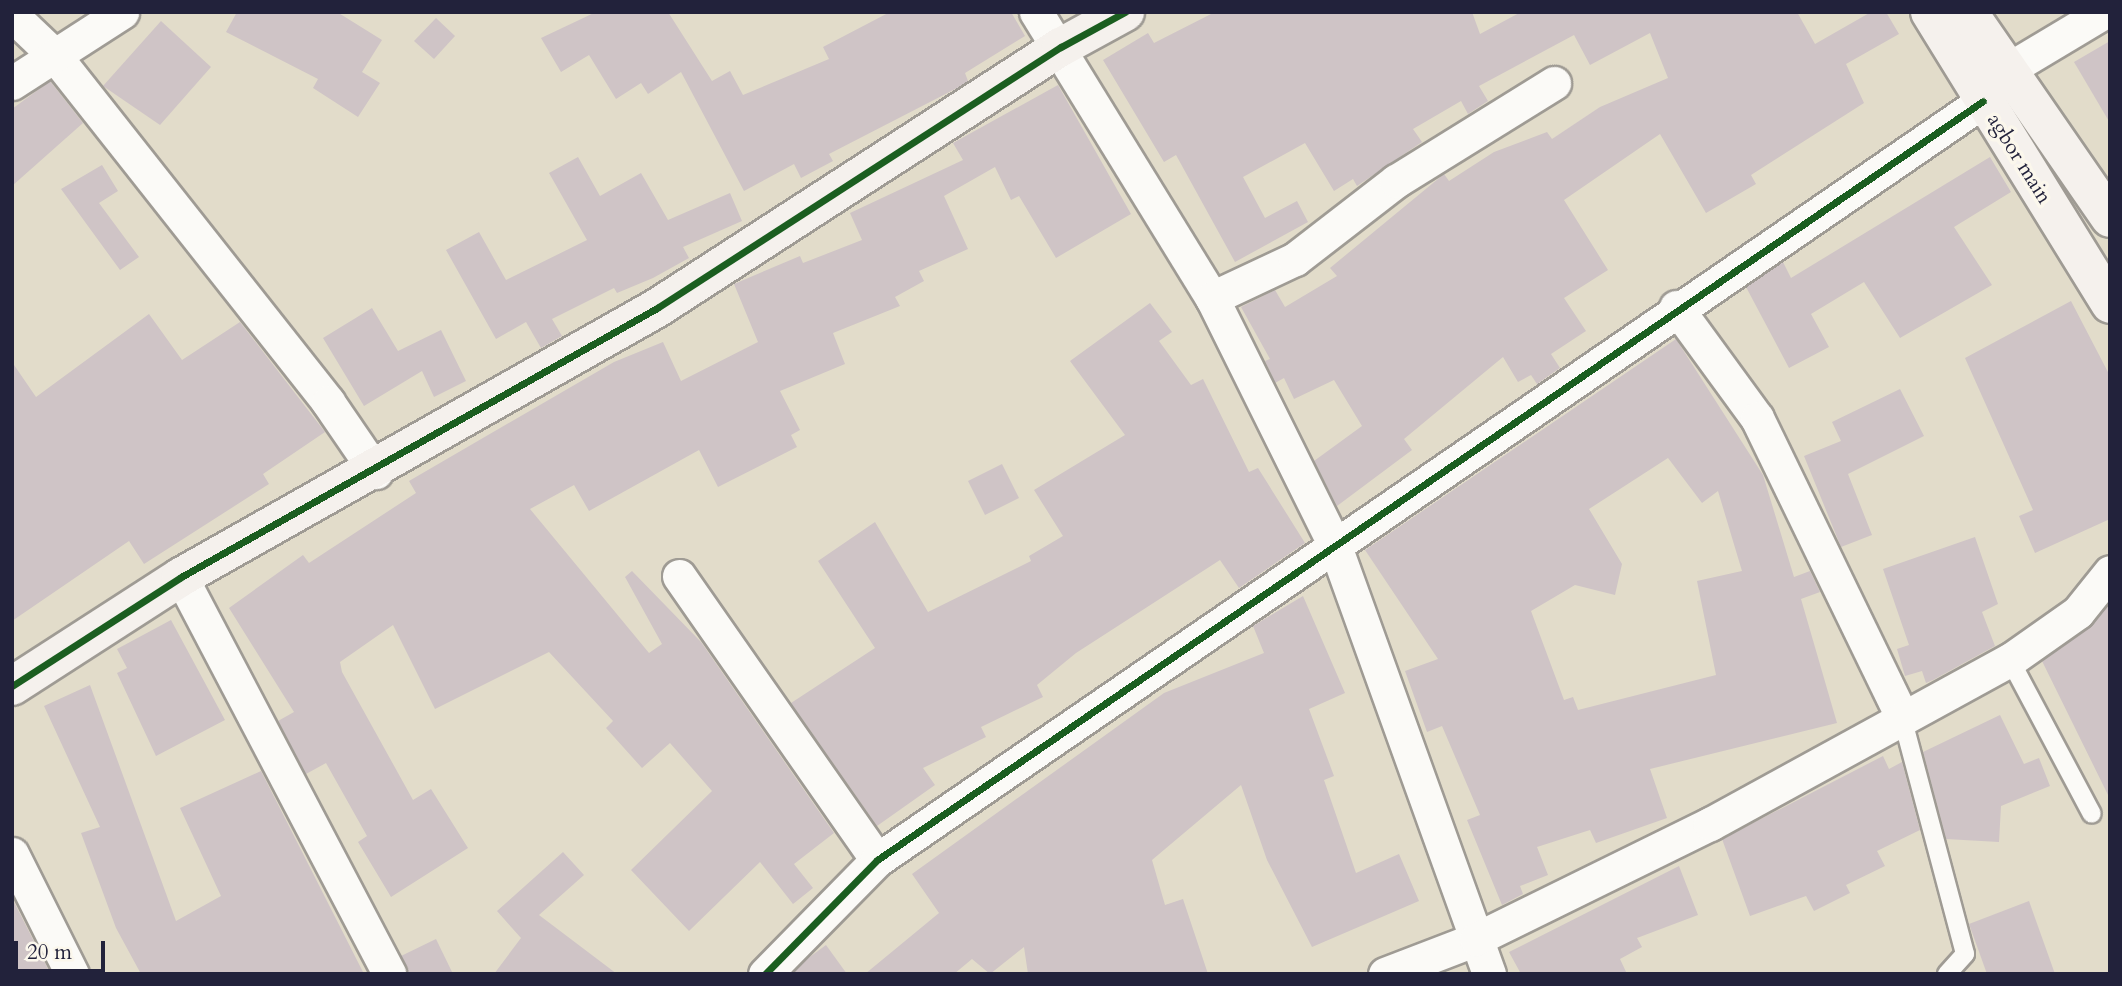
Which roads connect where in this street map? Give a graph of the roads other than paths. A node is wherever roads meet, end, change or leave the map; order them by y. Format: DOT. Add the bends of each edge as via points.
graph roads {
  1 [pos="122,12"];
  2 [pos="1036,12"];
  3 [pos="1125,12"];
  4 [pos="1930,12"];
  5 [pos="1968,12"];
  6 [pos="2104,12"];
  7 [pos="12,15"];
  8 [pos="1061,47"];
  9 [pos="55,56"];
  10 [pos="2007,70"];
  11 [pos="12,83"];
  12 [pos="1554,83"];
  13 [pos="1983,101"];
  14 [pos="2110,218"];
  15 [pos="1212,298"];
  16 [pos="2110,304"];
  17 [pos="1676,307"];
  18 [pos="376,472"];
  19 [pos="1335,546"];
  20 [pos="2110,572"];
  21 [pos="679,576"];
  22 [pos="181,577"];
  23 [pos="2010,660"];
  24 [pos="12,686"];
  25 [pos="1902,717"];
  26 [pos="2092,814"];
  27 [pos="12,854"];
  28 [pos="877,860"];
  29 [pos="1476,939"];
  30 [pos="72,974"];
  31 [pos="389,974"];
  32 [pos="765,974"];
  33 [pos="1385,974"];
  34 [pos="1489,974"];
  35 [pos="1947,974"];
  1 -- 9 [label="street"];
  2 -- 8 [label="street"];
  3 -- 8 [label="street"];
  4 -- 13 [label="street, agbor main"];
  5 -- 10 [label="street, agbor main"];
  6 -- 10 [label="street"];
  7 -- 9 [label="street"];
  8 -- 15 [label="street"];
  8 -- 18 [label="street" via="657,308"];
  9 -- 11 [label="street"];
  9 -- 18 [label="street" via="328,402"];
  10 -- 14 [label="street, agbor main"];
  12 -- 15 [label="street" via="1396,180 1295,259"];
  13 -- 16 [label="street, agbor main"];
  13 -- 17 [label="street"];
  15 -- 19 [label="street"];
  17 -- 19 [label="street"];
  17 -- 25 [label="street" via="1757,418"];
  18 -- 22 [label="street"];
  19 -- 28 [label="street"];
  19 -- 29 [label="street"];
  20 -- 23 [label="street" via="2078,612"];
  21 -- 28 [label="street"];
  22 -- 24 [label="street"];
  22 -- 31 [label="street"];
  23 -- 25 [label="street"];
  23 -- 26 [label="lane"];
  25 -- 29 [label="street" via="1710,824"];
  25 -- 35 [label="lane" via="1965,954"];
  27 -- 30 [label="street"];
  28 -- 32 [label="street"];
  29 -- 33 [label="street"];
  29 -- 34 [label="street"];
}
